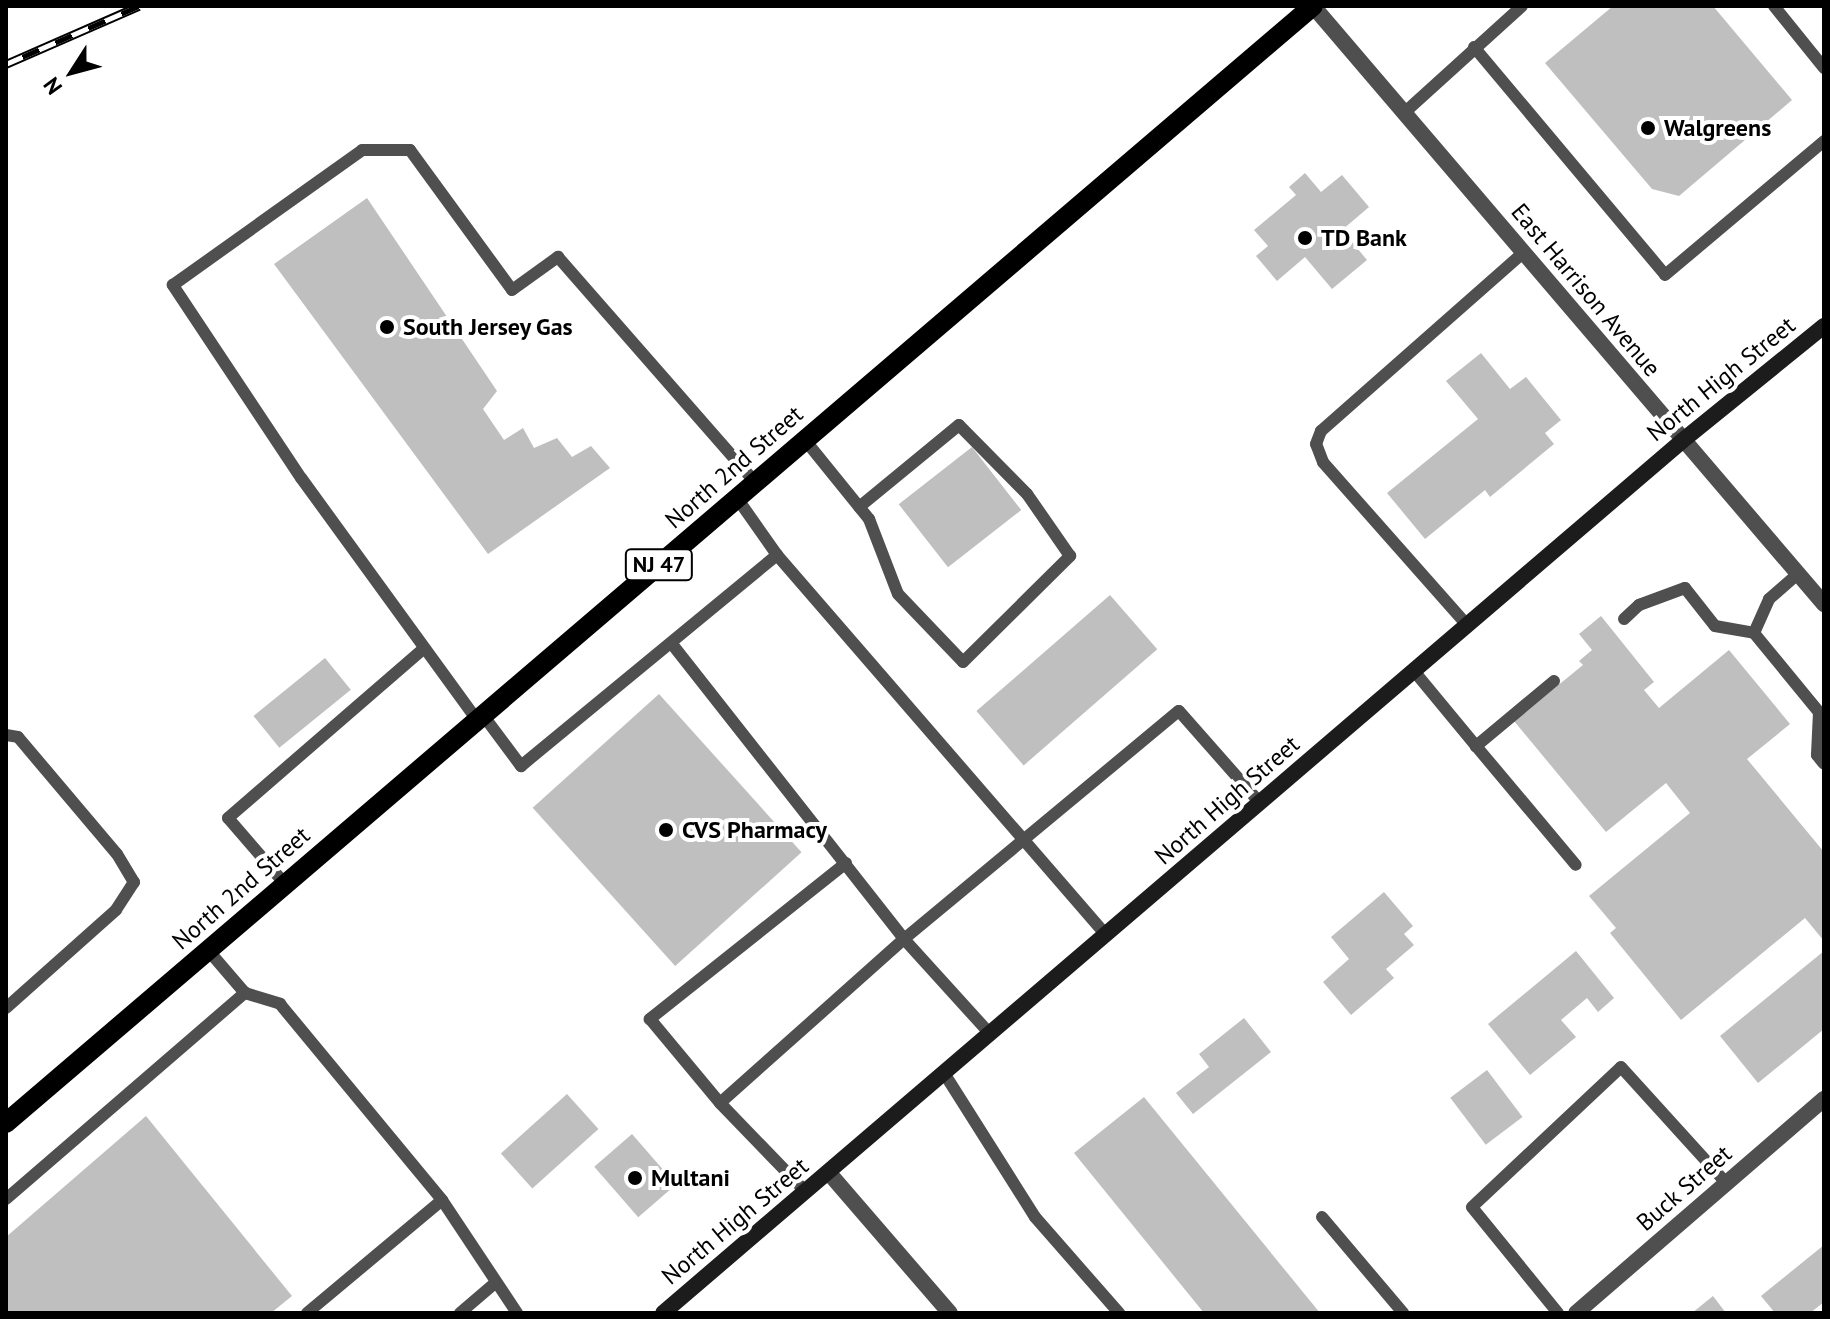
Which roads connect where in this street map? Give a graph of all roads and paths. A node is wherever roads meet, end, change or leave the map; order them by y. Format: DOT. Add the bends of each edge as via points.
graph roads {
  1 [pos="1313,6"];
  2 [pos="1522,6"];
  3 [pos="1774,6"];
  4 [pos="1474,47"];
  5 [pos="1824,68"];
  6 [pos="1404,113"];
  7 [pos="1824,141"];
  8 [pos="1524,252"];
  9 [pos="1824,326"];
  10 [pos="805,440"];
  11 [pos="1682,441"];
  12 [pos="755,482"];
  13 [pos="737,498"];
  14 [pos="859,507"];
  15 [pos="777,555"];
  16 [pos="1798,574"];
  17 [pos="1824,604"];
  18 [pos="1624,619"];
  19 [pos="1467,625"];
  20 [pos="1754,633"];
  21 [pos="672,644"];
  22 [pos="424,648"];
  23 [pos="1414,671"];
  24 [pos="1554,681"];
  25 [pos="1821,711"];
  26 [pos="480,718"];
  27 [pos="6,735"];
  28 [pos="1476,746"];
  29 [pos="1824,764"];
  30 [pos="1260,803"];
  31 [pos="1024,840"];
  32 [pos="846,863"];
  33 [pos="1576,865"];
  34 [pos="285,884"];
  35 [pos="1106,935"];
  36 [pos="904,939"];
  37 [pos="208,950"];
  38 [pos="245,993"];
  39 [pos="6,1008"];
  40 [pos="990,1034"];
  41 [pos="944,1073"];
  42 [pos="1824,1099"];
  43 [pos="720,1103"];
  44 [pos="6,1123"];
  45 [pos="829,1173"];
  46 [pos="1726,1183"];
  47 [pos="806,1192"];
  48 [pos="6,1199"];
  49 [pos="442,1200"];
  50 [pos="1322,1217"];
  51 [pos="494,1284"];
  52 [pos="307,1313"];
  53 [pos="460,1313"];
  54 [pos="517,1313"];
  55 [pos="663,1313"];
  56 [pos="950,1313"];
  57 [pos="1119,1313"];
  58 [pos="1403,1313"];
  59 [pos="1558,1313"];
  60 [pos="1576,1313"];
  1 -- 6 [label="street, East Harrison Avenue"];
  1 -- 10 [label="main road, North 2nd Street / NJ 47"];
  2 -- 4 [label="lane"];
  3 -- 5 [label="lane"];
  4 -- 6 [label="lane"];
  4 -- 7 [label="lane" via="1665,275"];
  6 -- 8 [label="street, East Harrison Avenue"];
  8 -- 11 [label="street, East Harrison Avenue"];
  8 -- 19 [label="lane" via="1321,431 1316,444 1323,462"];
  9 -- 11 [label="street, North High Street"];
  10 -- 12 [label="main road, North 2nd Street / NJ 47"];
  10 -- 14 [label="lane"];
  11 -- 16 [label="street, East Harrison Avenue"];
  11 -- 19 [label="street, North High Street"];
  12 -- 13 [label="main road, North 2nd Street / NJ 47"];
  12 -- 22 [label="lane" via="558,257 512,290 410,150 362,150 173,285 301,478"];
  13 -- 15 [label="lane"];
  13 -- 26 [label="main road, North 2nd Street / NJ 47"];
  14 -- 14 [label="lane" via="898,594 963,662 1070,556 1027,494 959,425"];
  15 -- 21 [label="lane"];
  15 -- 31 [label="lane"];
  16 -- 17 [label="street, East Harrison Avenue"];
  16 -- 20 [label="lane" via="1769,599"];
  18 -- 20 [label="lane" via="1639,605 1685,588 1715,626"];
  19 -- 23 [label="street, North High Street"];
  20 -- 25 [label="lane"];
  21 -- 26 [label="lane" via="521,766"];
  21 -- 32 [label="lane"];
  22 -- 26 [label="lane"];
  22 -- 34 [label="lane" via="228,818"];
  23 -- 28 [label="lane"];
  23 -- 30 [label="street, North High Street"];
  24 -- 28 [label="lane"];
  25 -- 29 [label="lane" via="1817,755"];
  26 -- 34 [label="main road, North 2nd Street / NJ 47"];
  27 -- 39 [label="lane" via="18,737 117,854 134,882 116,910"];
  28 -- 33 [label="lane"];
  30 -- 31 [label="lane" via="1179,711"];
  30 -- 35 [label="street, North High Street"];
  31 -- 35 [label="lane"];
  31 -- 36 [label="lane"];
  32 -- 36 [label="lane"];
  32 -- 43 [label="lane" via="650,1019"];
  34 -- 37 [label="main road, North 2nd Street / NJ 47"];
  35 -- 40 [label="street, North High Street"];
  36 -- 40 [label="lane"];
  36 -- 43 [label="lane"];
  37 -- 38 [label="lane"];
  37 -- 44 [label="main road, North 2nd Street / NJ 47"];
  38 -- 48 [label="lane"];
  38 -- 49 [label="lane" via="280,1004"];
  40 -- 41 [label="street, North High Street"];
  41 -- 45 [label="street, North High Street"];
  41 -- 57 [label="lane" via="1035,1217"];
  42 -- 46 [label="street, Buck Street"];
  43 -- 47 [label="lane"];
  45 -- 47 [label="street, North High Street"];
  45 -- 56 [label="street"];
  46 -- 59 [label="lane" via="1621,1067 1472,1207"];
  46 -- 60 [label="street, Buck Street"];
  47 -- 55 [label="street, North High Street"];
  49 -- 51 [label="lane"];
  49 -- 52 [label="lane"];
  50 -- 58 [label="lane"];
  51 -- 53 [label="lane"];
  51 -- 54 [label="lane"];
}
